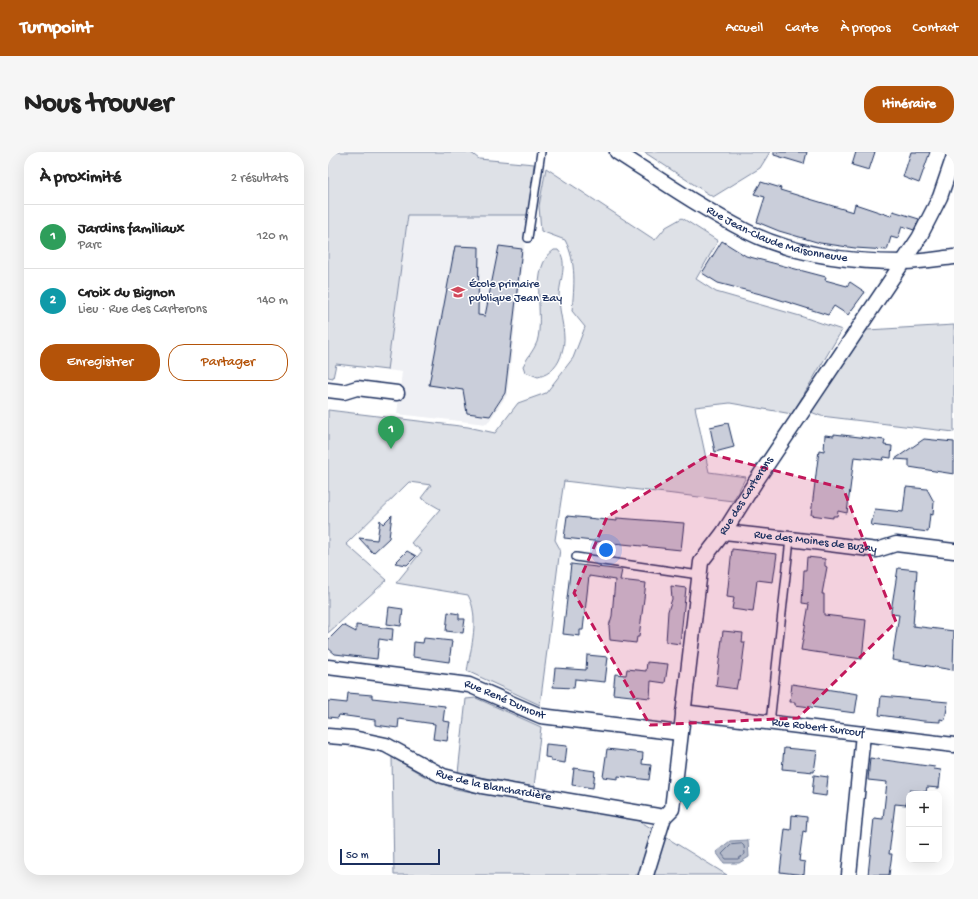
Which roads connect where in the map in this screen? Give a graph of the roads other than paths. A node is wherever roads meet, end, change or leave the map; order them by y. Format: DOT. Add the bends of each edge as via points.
graph roads {
  1 [pos="542,152"];
  2 [pos="617,152"];
  3 [pos="954,156"];
  4 [pos="528,238"];
  5 [pos="954,257"];
  6 [pos="904,262"];
  7 [pos="328,390"];
  8 [pos="397,393"];
  9 [pos="724,532"];
  10 [pos="790,538"];
  11 [pos="954,550"];
  12 [pos="576,557"];
  13 [pos="699,575"];
  14 [pos="328,667"];
  15 [pos="683,712"];
  16 [pos="770,723"];
  17 [pos="680,733"];
  18 [pos="863,734"];
  19 [pos="328,736"];
  20 [pos="954,745"];
  21 [pos="664,817"];
  22 [pos="646,875"];
  23 [pos="849,875"];
  1 -- 4 [label="lane"];
  2 -- 6 [label="street, Rue Jean-Claude Maisonneuve" via="747,232 827,257"];
  3 -- 6 [label="street, Rue des Carterons" via="940,197"];
  5 -- 6 [label="street, Rue Jean-Claude Maisonneuve"];
  6 -- 9 [label="street, Rue des Carterons" via="760,474"];
  7 -- 8 [label="street" via="344,392 357,388"];
  9 -- 10 [label="street, Rue des Moines de Buzay"];
  9 -- 13 [label="street, Rue des Carterons" via="701,562"];
  10 -- 11 [label="street, Rue des Moines de Buzay" via="877,550 896,544"];
  10 -- 16 [label="lane"];
  12 -- 13 [label="lane"];
  13 -- 15 [label="street, Rue des Carterons"];
  14 -- 17 [label="street, Rue René Dumont" via="469,685 541,716"];
  15 -- 16 [label="street, Rue Robert Surcouf"];
  15 -- 17 [label="street, Rue des Carterons"];
  16 -- 18 [label="street, Rue Robert Surcouf"];
  17 -- 21 [label="street, Rue des Carterons" via="672,809"];
  18 -- 20 [label="street, Rue Robert Surcouf"];
  18 -- 23 [label="street"];
  19 -- 21 [label="street, Rue de la Blanchardière" via="353,738 386,746 443,776 482,786"];
  21 -- 22 [label="street, Rue des Carterons"];
}
